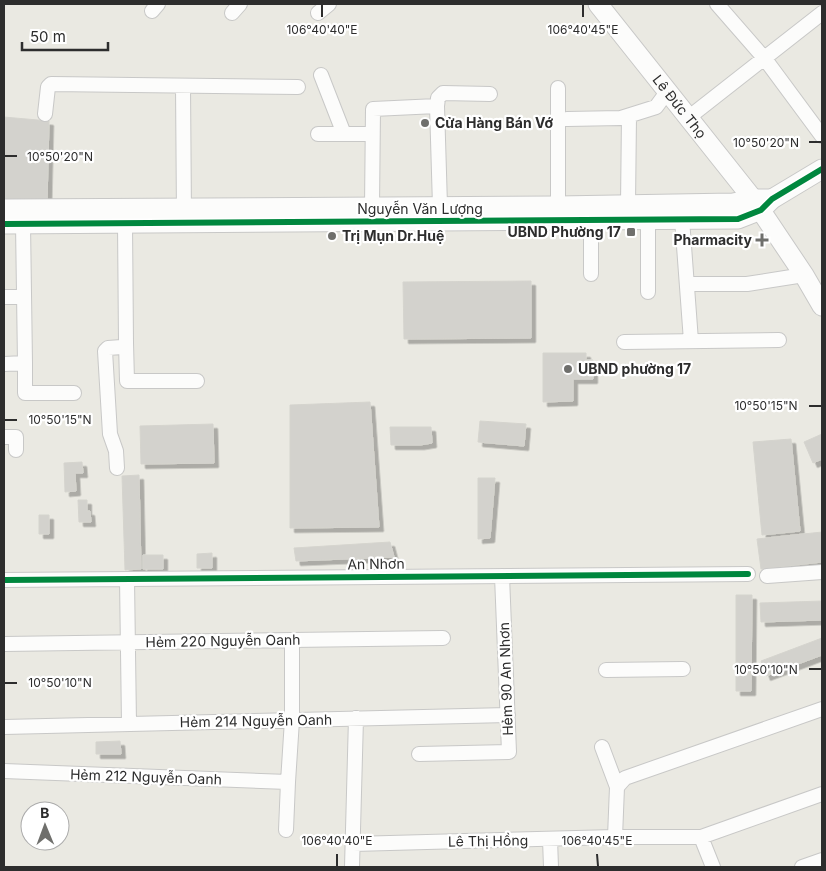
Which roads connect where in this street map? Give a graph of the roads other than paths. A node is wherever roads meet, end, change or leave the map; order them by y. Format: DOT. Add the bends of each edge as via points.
graph roads {
  1 [pos="717,4"];
  2 [pos="601,5"];
  3 [pos="822,13"];
  4 [pos="765,59"];
  5 [pos="321,75"];
  6 [pos="182,86"];
  7 [pos="298,88"];
  8 [pos="558,88"];
  9 [pos="667,92"];
  10 [pos="490,94"];
  11 [pos="436,106"];
  12 [pos="45,114"];
  13 [pos="628,116"];
  14 [pos="688,118"];
  15 [pos="567,119"];
  16 [pos="318,134"];
  17 [pos="344,134"];
  18 [pos="372,134"];
  19 [pos="822,136"];
  20 [pos="822,169"];
  21 [pos="762,203"];
  22 [pos="628,204"];
  23 [pos="440,206"];
  24 [pos="558,206"];
  25 [pos="372,207"];
  26 [pos="4,209"];
  27 [pos="184,216"];
  28 [pos="682,219"];
  29 [pos="591,220"];
  30 [pos="648,220"];
  31 [pos="4,224"];
  32 [pos="23,224"];
  33 [pos="125,224"];
  34 [pos="591,274"];
  35 [pos="804,275"];
  36 [pos="687,284"];
  37 [pos="648,292"];
  38 [pos="4,297"];
  39 [pos="24,297"];
  40 [pos="822,306"];
  41 [pos="779,340"];
  42 [pos="691,341"];
  43 [pos="624,342"];
  44 [pos="126,343"];
  45 [pos="25,363"];
  46 [pos="4,364"];
  47 [pos="197,381"];
  48 [pos="74,393"];
  49 [pos="4,437"];
  50 [pos="16,450"];
  51 [pos="117,468"];
  52 [pos="816,572"];
  53 [pos="748,574"];
  54 [pos="502,576"];
  55 [pos="767,576"];
  56 [pos="127,579"];
  57 [pos="4,580"];
  58 [pos="443,638"];
  59 [pos="292,640"];
  60 [pos="128,642"];
  61 [pos="4,644"];
  62 [pos="683,668"];
  63 [pos="606,670"];
  64 [pos="822,709"];
  65 [pos="508,715"];
  66 [pos="356,718"];
  67 [pos="292,720"];
  68 [pos="129,724"];
  69 [pos="4,728"];
  70 [pos="602,747"];
  71 [pos="419,754"];
  72 [pos="4,771"];
  73 [pos="288,782"];
  74 [pos="617,787"];
  75 [pos="822,794"];
  76 [pos="286,830"];
  77 [pos="615,837"];
  78 [pos="701,837"];
  79 [pos="550,839"];
  80 [pos="353,844"];
  81 [pos="822,860"];
  82 [pos="352,867"];
  83 [pos="551,867"];
  84 [pos="713,867"];
  85 [pos="802,867"];
  1 -- 4 [label="street"];
  2 -- 9 [label="street, Lê Đức Thọ"];
  3 -- 4 [label="street"];
  4 -- 14 [label="street"];
  4 -- 19 [label="street"];
  5 -- 17 [label="street"];
  6 -- 7 [label="street"];
  6 -- 12 [label="street" via="52,84 48,87"];
  6 -- 27 [label="street"];
  8 -- 24 [label="street"];
  9 -- 13 [label="street" via="656,107"];
  9 -- 14 [label="street, Lê Đức Thọ"];
  10 -- 11 [label="street" via="443,92"];
  11 -- 18 [label="street" via="373,109"];
  11 -- 23 [label="street"];
  13 -- 15 [label="street"];
  13 -- 22 [label="street"];
  14 -- 21 [label="street, Lê Đức Thọ"];
  16 -- 17 [label="street"];
  17 -- 18 [label="street"];
  18 -- 25 [label="street"];
  20 -- 21 [label="street, Nguyễn Văn Lượng"];
  21 -- 22 [label="street, Nguyễn Văn Lượng"];
  21 -- 28 [label="street, Nguyễn Văn Lượng" via="738,219"];
  21 -- 35 [label="street, Lê Đức Thọ"];
  22 -- 24 [label="street, Nguyễn Văn Lượng"];
  23 -- 24 [label="street, Nguyễn Văn Lượng"];
  23 -- 25 [label="street, Nguyễn Văn Lượng"];
  25 -- 27 [label="street, Nguyễn Văn Lượng"];
  26 -- 27 [label="street, Nguyễn Văn Lượng"];
  27 -- 29 [label="street, Nguyễn Văn Lượng"];
  27 -- 33 [label="street, Nguyễn Văn Lượng"];
  28 -- 30 [label="street, Nguyễn Văn Lượng"];
  28 -- 36 [label="street"];
  29 -- 30 [label="street, Nguyễn Văn Lượng"];
  29 -- 34 [label="street"];
  30 -- 37 [label="street"];
  31 -- 32 [label="street, Nguyễn Văn Lượng"];
  32 -- 33 [label="street, Nguyễn Văn Lượng"];
  32 -- 39 [label="street"];
  33 -- 44 [label="street"];
  35 -- 36 [label="street" via="747,284"];
  35 -- 40 [label="street, Lê Đức Thọ"];
  36 -- 42 [label="street"];
  38 -- 39 [label="street"];
  39 -- 45 [label="street"];
  41 -- 42 [label="street"];
  42 -- 43 [label="street"];
  44 -- 47 [label="street" via="126,381"];
  44 -- 51 [label="street" via="105,352 110,434"];
  45 -- 46 [label="street"];
  45 -- 48 [label="street" via="25,393"];
  49 -- 50 [label="street" via="16,437"];
  52 -- 55 [label="street"];
  53 -- 54 [label="street, An Nhơn"];
  54 -- 56 [label="street, An Nhơn"];
  54 -- 65 [label="street, Hẻm 90 An Nhơn"];
  56 -- 57 [label="street, An Nhơn"];
  56 -- 60 [label="street"];
  58 -- 59 [label="street, Hẻm 220 Nguyễn Oanh"];
  59 -- 60 [label="street, Hẻm 220 Nguyễn Oanh"];
  59 -- 67 [label="street"];
  60 -- 61 [label="street, Hẻm 220 Nguyễn Oanh"];
  60 -- 68 [label="street"];
  62 -- 63 [label="street"];
  64 -- 74 [label="street" via="625,778"];
  65 -- 66 [label="street, Hẻm 214 Nguyễn Oanh"];
  65 -- 71 [label="street, Hẻm 90 An Nhơn" via="509,752"];
  66 -- 67 [label="street, Hẻm 214 Nguyễn Oanh"];
  66 -- 80 [label="street"];
  67 -- 68 [label="street, Hẻm 214 Nguyễn Oanh"];
  67 -- 73 [label="street"];
  68 -- 69 [label="street, Hẻm 214 Nguyễn Oanh"];
  70 -- 74 [label="street"];
  72 -- 73 [label="street, Hẻm 212 Nguyễn Oanh"];
  73 -- 76 [label="street"];
  74 -- 77 [label="street"];
  75 -- 78 [label="street, Lê Thị Hồng"];
  77 -- 78 [label="street, Lê Thị Hồng"];
  77 -- 79 [label="street, Lê Thị Hồng"];
  78 -- 84 [label="street"];
  79 -- 80 [label="street, Lê Thị Hồng"];
  79 -- 83 [label="street"];
  80 -- 82 [label="street"];
  81 -- 85 [label="street"];
}
